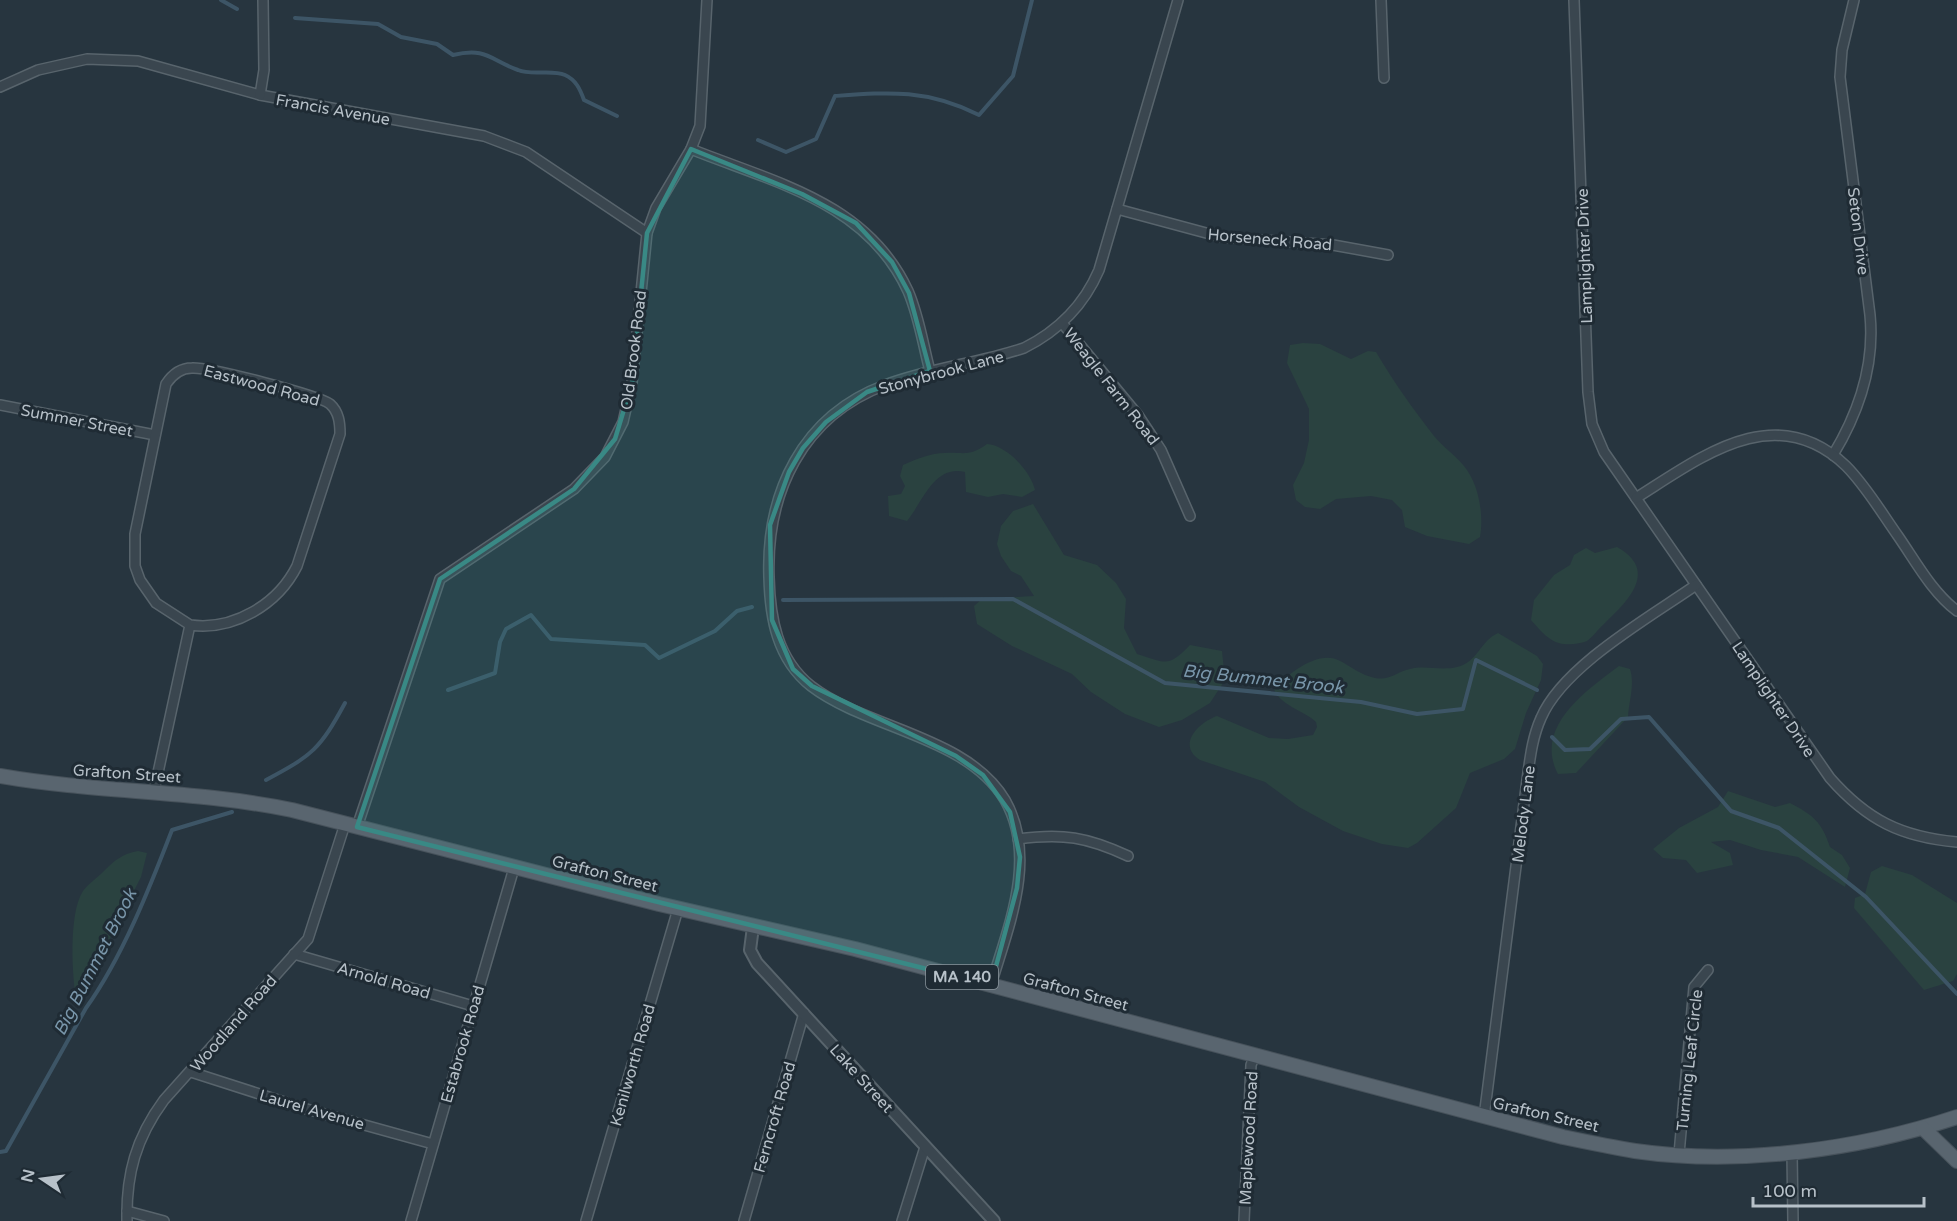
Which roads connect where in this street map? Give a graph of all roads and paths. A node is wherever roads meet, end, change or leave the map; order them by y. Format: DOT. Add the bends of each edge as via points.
graph roads {
  1 [pos="263,0"];
  2 [pos="707,0"];
  3 [pos="1178,0"];
  4 [pos="1381,0"];
  5 [pos="1574,0"];
  6 [pos="1854,0"];
  7 [pos="1384,78"];
  8 [pos="0,87"];
  9 [pos="261,95"];
  10 [pos="691,150"];
  11 [pos="1117,209"];
  12 [pos="647,233"];
  13 [pos="1388,255"];
  14 [pos="1062,323"];
  15 [pos="930,371"];
  16 [pos="0,405"];
  17 [pos="155,435"];
  18 [pos="1833,455"];
  19 [pos="1636,498"];
  20 [pos="1190,516"];
  21 [pos="1696,585"];
  22 [pos="1957,611"];
  23 [pos="190,625"];
  24 [pos="0,776"];
  25 [pos="154,791"];
  26 [pos="351,825"];
  27 [pos="1018,838"];
  28 [pos="1957,842"];
  29 [pos="1128,856"];
  30 [pos="514,868"];
  31 [pos="678,909"];
  32 [pos="753,927"];
  33 [pos="294,954"];
  34 [pos="1708,970"];
  35 [pos="991,985"];
  36 [pos="473,1006"];
  37 [pos="804,1013"];
  38 [pos="1255,1055"];
  39 [pos="191,1072"];
  40 [pos="1484,1117"];
  41 [pos="1957,1117"];
  42 [pos="1923,1128"];
  43 [pos="434,1144"];
  44 [pos="925,1147"];
  45 [pos="1792,1153"];
  46 [pos="1679,1154"];
  47 [pos="1957,1161"];
  48 [pos="127,1216"];
  49 [pos="164,1221"];
  50 [pos="411,1221"];
  51 [pos="586,1221"];
  52 [pos="744,1221"];
  53 [pos="902,1221"];
  54 [pos="994,1221"];
  55 [pos="1244,1221"];
  56 [pos="1793,1221"];
  1 -- 9 [label="street"];
  2 -- 10 [label="street, Old Brook Road" via="701,113"];
  3 -- 11 [label="street, Stonybrook Lane"];
  4 -- 7 [label="street"];
  5 -- 19 [label="street, Lamplighter Drive" via="1588,392 1592,424 1604,452"];
  6 -- 18 [label="street, Seton Drive" via="1840,77 1872,346 1858,405"];
  8 -- 9 [label="street, Francis Avenue" via="54,66 87,59 120,59 162,66"];
  9 -- 12 [label="street, Francis Avenue" via="511,144"];
  10 -- 12 [label="street, Old Brook Road" via="661,199"];
  10 -- 15 [label="street" via="834,208 875,240 909,293"];
  11 -- 13 [label="street, Horseneck Road" via="1221,237 1333,245"];
  11 -- 14 [label="street, Stonybrook Lane" via="1092,288"];
  12 -- 26 [label="street, Old Brook Road" via="632,383 627,410 615,439 605,457 574,489 440,579"];
  14 -- 15 [label="street, Stonybrook Lane" via="1024,348"];
  14 -- 20 [label="street, Weagle Farm Road" via="1138,415 1171,468"];
  15 -- 27 [label="street, Stonybrook Lane" via="867,392 822,425 803,447 789,472 770,525 772,620 793,669 812,686 956,756 983,774 1004,799"];
  16 -- 17 [label="street, Summer Street"];
  17 -- 23 [label="street, Eastwood Road" via="135,534 135,566 156,603"];
  17 -- 23 [label="street, Eastwood Road" via="166,384 174,374 192,368 320,399 334,409 340,424 331,463 289,582 278,595 248,614 213,626"];
  18 -- 19 [label="street" via="1791,438 1757,436 1709,452"];
  18 -- 22 [label="street" via="1865,489 1934,588"];
  19 -- 21 [label="street, Lamplighter Drive"];
  21 -- 28 [label="street, Lamplighter Drive" via="1816,761 1844,794 1894,828"];
  21 -- 40 [label="street, Melody Lane" via="1578,669 1556,691 1541,717 1528,771"];
  23 -- 25 [label="street"];
  24 -- 25 [label="main road, Grafton Street / MA 140" via="49,784"];
  25 -- 26 [label="main road, Grafton Street / MA 140" via="247,801"];
  26 -- 30 [label="main road, Grafton Street / MA 140"];
  26 -- 33 [label="street, Woodland Road" via="308,939"];
  27 -- 29 [label="street" via="1068,835"];
  27 -- 35 [label="street, Stonybrook Lane" via="1017,888"];
  30 -- 31 [label="main road, Grafton Street / MA 140"];
  30 -- 36 [label="street, Estabrook Road"];
  31 -- 32 [label="main road, Grafton Street / MA 140"];
  31 -- 51 [label="street, Kenilworth Road"];
  32 -- 35 [label="main road, Grafton Street / MA 140"];
  32 -- 37 [label="street, Lake Street" via="751,954"];
  33 -- 36 [label="street, Arnold Road"];
  33 -- 39 [label="street, Woodland Road"];
  34 -- 46 [label="street, Turning Leaf Circle" via="1694,987"];
  35 -- 38 [label="main road, Grafton Street / MA 140"];
  36 -- 43 [label="street, Estabrook Road"];
  37 -- 44 [label="street, Lake Street"];
  37 -- 52 [label="street, Ferncroft Road"];
  38 -- 40 [label="main road, Grafton Street / MA 140"];
  38 -- 55 [label="street, Maplewood Road" via="1251,1065"];
  39 -- 43 [label="street, Laurel Avenue"];
  39 -- 48 [label="street, Woodland Road" via="164,1100 137,1142 128,1182"];
  40 -- 46 [label="main road, Grafton Street / MA 140" via="1582,1141"];
  41 -- 42 [label="main road, MA 140"];
  42 -- 45 [label="main road, Grafton Street / MA 140"];
  42 -- 47 [label="main road"];
  43 -- 50 [label="street, Estabrook Road"];
  44 -- 53 [label="street"];
  44 -- 54 [label="street, Lake Street"];
  45 -- 46 [label="main road, Grafton Street / MA 140"];
  45 -- 56 [label="street"];
  48 -- 49 [label="street"];
}
